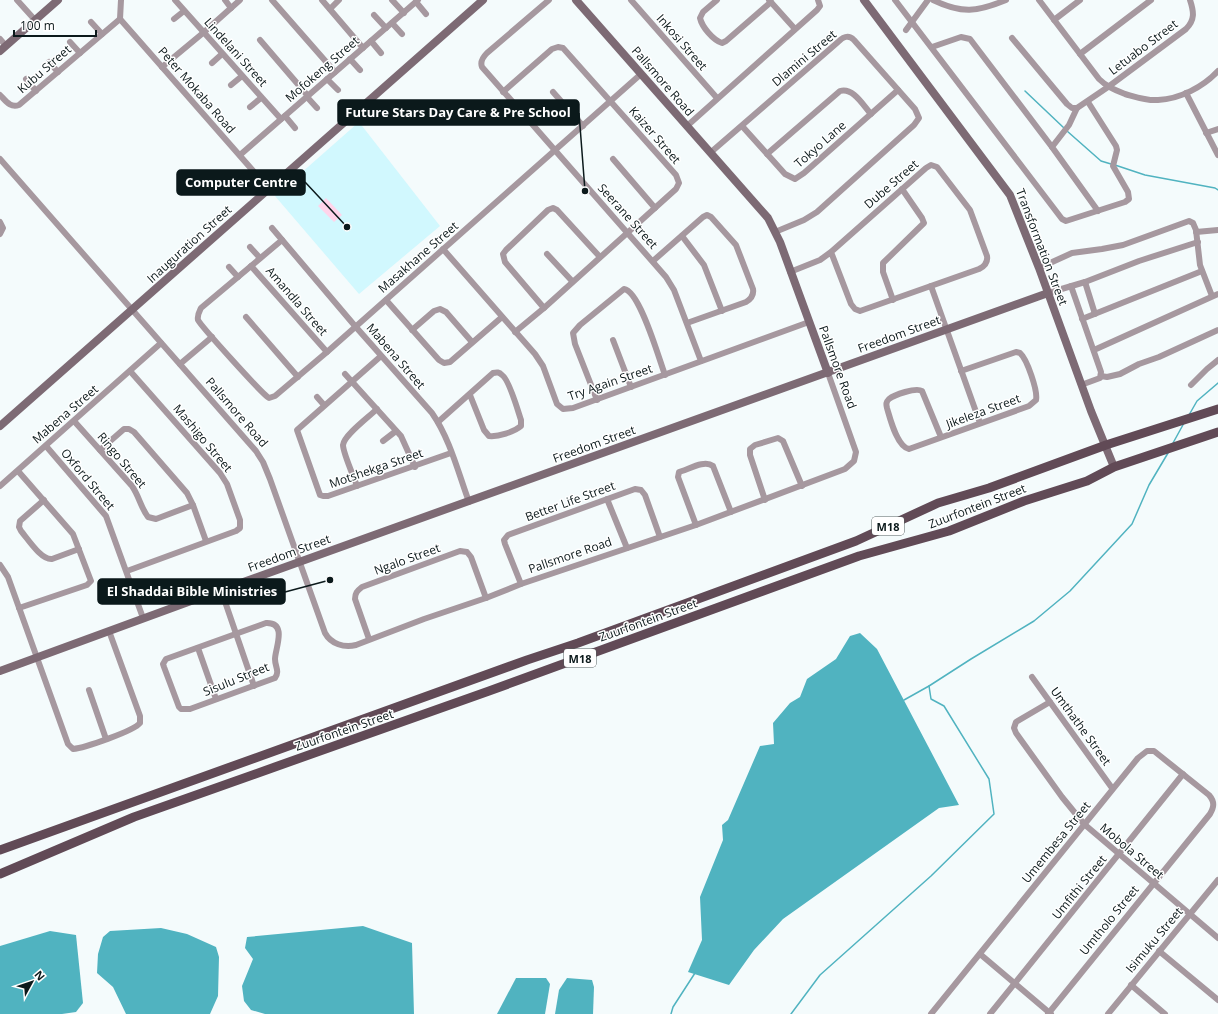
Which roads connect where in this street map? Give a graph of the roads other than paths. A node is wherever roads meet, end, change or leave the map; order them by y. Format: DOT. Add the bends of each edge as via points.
graph roads {
  1 [pos="17,0"];
  2 [pos="58,0"];
  3 [pos="121,0"];
  4 [pos="175,0"];
  5 [pos="224,0"];
  6 [pos="240,0"];
  7 [pos="272,0"];
  8 [pos="322,0"];
  9 [pos="339,0"];
  10 [pos="392,0"];
  11 [pos="483,0"];
  12 [pos="549,0"];
  13 [pos="576,0"];
  14 [pos="631,0"];
  15 [pos="717,0"];
  16 [pos="818,0"];
  17 [pos="864,0"];
  18 [pos="895,0"];
  19 [pos="928,0"];
  20 [pos="933,0"];
  21 [pos="1006,0"];
  22 [pos="1039,0"];
  23 [pos="1080,0"];
  24 [pos="1151,0"];
  25 [pos="1190,0"];
  26 [pos="417,1"];
  27 [pos="770,1"];
  28 [pos="231,8"];
  29 [pos="330,8"];
  30 [pos="184,11"];
  31 [pos="404,12"];
  32 [pos="426,14"];
  33 [pos="374,16"];
  34 [pos="120,19"];
  35 [pos="174,19"];
  36 [pos="35,20"];
  37 [pos="1054,20"];
  38 [pos="91,22"];
  39 [pos="912,22"];
  40 [pos="392,23"];
  41 [pos="386,28"];
  42 [pos="795,29"];
  43 [pos="906,30"];
  44 [pos="203,33"];
  45 [pos="102,34"];
  46 [pos="402,34"];
  47 [pos="1012,38"];
  48 [pos="0,39"];
  49 [pos="260,40"];
  50 [pos="371,41"];
  51 [pos="70,42"];
  52 [pos="932,47"];
  53 [pos="3,48"];
  54 [pos="363,48"];
  55 [pos="80,53"];
  56 [pos="381,53"];
  57 [pos="222,54"];
  58 [pos="1080,54"];
  59 [pos="350,59"];
  60 [pos="49,62"];
  61 [pos="212,63"];
  62 [pos="162,67"];
  63 [pos="360,70"];
  64 [pos="1218,71"];
  65 [pos="58,72"];
  66 [pos="335,72"];
  67 [pos="641,74"];
  68 [pos="242,76"];
  69 [pos="26,78"];
  70 [pos="327,79"];
  71 [pos="231,85"];
  72 [pos="1108,87"];
  73 [pos="338,90"];
  74 [pos="898,90"];
  75 [pos="36,91"];
  76 [pos="503,92"];
  77 [pos="553,92"];
  78 [pos="1186,93"];
  79 [pos="0,95"];
  80 [pos="307,96"];
  81 [pos="262,98"];
  82 [pos="718,98"];
  83 [pos="610,101"];
  84 [pos="1088,102"];
  85 [pos="250,107"];
  86 [pos="317,108"];
  87 [pos="1077,108"];
  88 [pos="871,114"];
  89 [pos="283,118"];
  90 [pos="583,126"];
  91 [pos="686,126"];
  92 [pos="742,126"];
  93 [pos="295,128"];
  94 [pos="1218,128"];
  95 [pos="1206,133"];
  96 [pos="1052,147"];
  97 [pos="555,151"];
  98 [pos="710,153"];
  99 [pos="767,154"];
  100 [pos="240,155"];
  101 [pos="1218,155"];
  102 [pos="0,159"];
  103 [pos="613,159"];
  104 [pos="269,189"];
  105 [pos="902,189"];
  106 [pos="655,208"];
  107 [pos="1098,211"];
  108 [pos="0,222"];
  109 [pos="272,228"];
  110 [pos="1218,230"];
  111 [pos="627,232"];
  112 [pos="776,232"];
  113 [pos="1196,232"];
  114 [pos="0,234"];
  115 [pos="682,236"];
  116 [pos="282,240"];
  117 [pos="1198,242"];
  118 [pos="250,247"];
  119 [pos="444,249"];
  120 [pos="831,252"];
  121 [pos="547,254"];
  122 [pos="600,257"];
  123 [pos="260,258"];
  124 [pos="653,261"];
  125 [pos="251,266"];
  126 [pos="229,267"];
  127 [pos="1039,268"];
  128 [pos="1202,271"];
  129 [pos="790,272"];
  130 [pos="238,277"];
  131 [pos="572,281"];
  132 [pos="1085,282"];
  133 [pos="931,286"];
  134 [pos="1071,286"];
  135 [pos="1048,293"];
  136 [pos="1215,295"];
  137 [pos="386,300"];
  138 [pos="893,300"];
  139 [pos="544,308"];
  140 [pos="133,310"];
  141 [pos="722,311"];
  142 [pos="1095,314"];
  143 [pos="502,316"];
  144 [pos="246,317"];
  145 [pos="1082,319"];
  146 [pos="809,322"];
  147 [pos="687,323"];
  148 [pos="355,326"];
  149 [pos="412,330"];
  150 [pos="1218,330"];
  151 [pos="946,331"];
  152 [pos="515,332"];
  153 [pos="212,337"];
  154 [pos="613,340"];
  155 [pos="472,342"];
  156 [pos="161,343"];
  157 [pos="1094,350"];
  158 [pos="327,352"];
  159 [pos="381,356"];
  160 [pos="1218,360"];
  161 [pos="701,361"];
  162 [pos="180,364"];
  163 [pos="130,371"];
  164 [pos="961,372"];
  165 [pos="828,373"];
  166 [pos="345,374"];
  167 [pos="665,375"];
  168 [pos="1101,376"];
  169 [pos="298,377"];
  170 [pos="352,381"];
  171 [pos="1081,384"];
  172 [pos="1191,385"];
  173 [pos="631,387"];
  174 [pos="470,395"];
  175 [pos="317,397"];
  176 [pos="597,400"];
  177 [pos="324,405"];
  178 [pos="377,409"];
  179 [pos="1218,409"];
  180 [pos="74,421"];
  181 [pos="438,422"];
  182 [pos="980,423"];
  183 [pos="0,426"];
  184 [pos="396,431"];
  185 [pos="1218,432"];
  186 [pos="941,437"];
  187 [pos="383,441"];
  188 [pos="1106,445"];
  189 [pos="46,446"];
  190 [pos="100,450"];
  191 [pos="451,453"];
  192 [pos="414,467"];
  193 [pos="1114,467"];
  194 [pos="18,471"];
  195 [pos="0,486"];
  196 [pos="357,486"];
  197 [pos="802,486"];
  198 [pos="607,499"];
  199 [pos="44,500"];
  200 [pos="765,500"];
  201 [pos="469,502"];
  202 [pos="193,505"];
  203 [pos="731,512"];
  204 [pos="696,525"];
  205 [pos="660,537"];
  206 [pos="206,541"];
  207 [pos="627,548"];
  208 [pos="79,549"];
  209 [pos="299,563"];
  210 [pos="0,565"];
  211 [pos="127,571"];
  212 [pos="522,584"];
  213 [pos="220,590"];
  214 [pos="486,598"];
  215 [pos="20,608"];
  216 [pos="143,618"];
  217 [pos="109,631"];
  218 [pos="236,634"];
  219 [pos="369,639"];
  220 [pos="198,648"];
  221 [pos="37,657"];
  222 [pos="0,671"];
  223 [pos="1032,677"];
  224 [pos="254,686"];
  225 [pos="89,690"];
  226 [pos="216,699"];
  227 [pos="1050,702"];
  228 [pos="106,739"];
  229 [pos="1183,774"];
  230 [pos="1112,788"];
  231 [pos="1213,801"];
  232 [pos="1084,824"];
  233 [pos="0,850"];
  234 [pos="1119,854"];
  235 [pos="0,874"];
  236 [pos="1218,880"];
  237 [pos="1153,883"];
  238 [pos="1190,914"];
  239 [pos="1218,938"];
  240 [pos="1159,951"];
  241 [pos="980,954"];
  242 [pos="1015,984"];
  243 [pos="1131,985"];
  244 [pos="1218,1000"];
  245 [pos="1049,1013"];
  246 [pos="931,1014"];
  247 [pos="990,1014"];
  248 [pos="1108,1014"];
  249 [pos="1166,1014"];
  1 -- 36 [label="street"];
  2 -- 36 [label="street"];
  3 -- 34 [label="street"];
  4 -- 30 [label="street, Lindelani Street"];
  5 -- 28 [label="street"];
  6 -- 28 [label="street"];
  7 -- 66 [label="street"];
  8 -- 29 [label="street"];
  9 -- 29 [label="street"];
  10 -- 31 [label="street"];
  11 -- 104 [label="street, Inauguration Street"];
  12 -- 76 [label="street, Seerane Street" via="483,59 482,67"];
  13 -- 67 [label="street, Pallsmore Road"];
  14 -- 82 [label="street, Inkosi Street"];
  15 -- 27 [label="street" via="700,18 715,39 722,43"];
  16 -- 42 [label="street" via="818,9"];
  17 -- 127 [label="street, Transformation Street" via="1006,188"];
  18 -- 39 [label="street"];
  19 -- 39 [label="street"];
  20 -- 21 [label="street" via="964,10"];
  22 -- 37 [label="street"];
  23 -- 37 [label="street"];
  24 -- 58 [label="street"];
  25 -- 72 [label="street, Letuabo Street" via="1194,15 1190,25"];
  26 -- 31 [label="street, Mofokeng Street"];
  26 -- 32 [label="street"];
  27 -- 42 [label="street"];
  28 -- 44 [label="street"];
  29 -- 54 [label="street"];
  30 -- 35 [label="street"];
  30 -- 44 [label="street, Lindelani Street"];
  31 -- 40 [label="street, Mofokeng Street"];
  33 -- 41 [label="street"];
  34 -- 45 [label="street, Kubu Street"];
  34 -- 62 [label="street, Peter Mokaba Road"];
  36 -- 53 [label="street"];
  37 -- 58 [label="street"];
  38 -- 45 [label="street"];
  39 -- 43 [label="street"];
  39 -- 52 [label="street"];
  40 -- 41 [label="street, Mofokeng Street"];
  40 -- 46 [label="street"];
  41 -- 50 [label="street, Mofokeng Street"];
  42 -- 82 [label="street"];
  44 -- 57 [label="street, Lindelani Street"];
  44 -- 62 [label="street"];
  45 -- 55 [label="street, Kubu Street"];
  47 -- 87 [label="street" via="1067,104"];
  48 -- 53 [label="street"];
  49 -- 80 [label="street"];
  50 -- 54 [label="street, Mofokeng Street"];
  50 -- 56 [label="street"];
  51 -- 55 [label="street"];
  52 -- 96 [label="street" via="961,37 970,39"];
  52 -- 107 [label="street" via="1063,220 1068,221"];
  54 -- 59 [label="street, Mofokeng Street"];
  55 -- 65 [label="street, Kubu Street"];
  57 -- 61 [label="street"];
  57 -- 68 [label="street, Lindelani Street"];
  58 -- 72 [label="street"];
  59 -- 63 [label="street"];
  59 -- 66 [label="street, Mofokeng Street"];
  60 -- 65 [label="street"];
  62 -- 100 [label="street, Peter Mokaba Road"];
  64 -- 78 [label="street"];
  65 -- 75 [label="street, Kubu Street"];
  66 -- 70 [label="street, Mofokeng Street"];
  67 -- 83 [label="street, Masakhane Street"];
  67 -- 91 [label="street, Pallsmore Road"];
  68 -- 71 [label="street"];
  68 -- 81 [label="street, Lindelani Street"];
  69 -- 75 [label="street"];
  70 -- 73 [label="street"];
  70 -- 80 [label="street, Mofokeng Street"];
  72 -- 78 [label="street" via="1151,100"];
  72 -- 84 [label="street, Letuabo Street"];
  74 -- 88 [label="street, Tokyo Lane"];
  74 -- 92 [label="street, Dlamini Street" via="854,40 845,37"];
  74 -- 112 [label="street, Dlamini Street" via="915,109 919,118 914,125 824,207 804,220"];
  75 -- 79 [label="street, Kubu Street" via="20,105 14,106 8,104"];
  76 -- 83 [label="street, Kaizer Street" via="552,49 558,47 568,52"];
  76 -- 97 [label="street, Seerane Street"];
  77 -- 90 [label="street"];
  78 -- 95 [label="street"];
  80 -- 86 [label="street"];
  80 -- 89 [label="street, Mofokeng Street"];
  81 -- 85 [label="street"];
  81 -- 89 [label="street, Lindelani Street"];
  82 -- 91 [label="street"];
  83 -- 90 [label="street, Masakhane Street"];
  83 -- 106 [label="street, Kaizer Street" via="678,178 677,187"];
  84 -- 87 [label="street, Letuabo Street"];
  84 -- 107 [label="street" via="1116,146 1113,166 1129,197 1125,202"];
  87 -- 96 [label="street" via="1069,125"];
  88 -- 99 [label="street" via="851,92 840,91"];
  88 -- 99 [label="street, Tokyo Lane" via="797,178 785,174"];
  89 -- 93 [label="street, Lindelani Street"];
  89 -- 100 [label="street, Mofokeng Street"];
  90 -- 97 [label="street, Masakhane Street"];
  91 -- 98 [label="street, Pallsmore Road"];
  92 -- 98 [label="street, Dlamini Street"];
  92 -- 99 [label="street, Tokyo Lane"];
  94 -- 95 [label="street"];
  95 -- 101 [label="street"];
  96 -- 107 [label="street"];
  97 -- 111 [label="street, Seerane Street"];
  97 -- 119 [label="street, Masakhane Street"];
  98 -- 112 [label="street, Pallsmore Road" via="763,212"];
  100 -- 104 [label="street, Peter Mokaba Road"];
  102 -- 140 [label="street, Pallsmore Road"];
  103 -- 106 [label="street"];
  104 -- 140 [label="street, Inauguration Street"];
  105 -- 120 [label="street, Dube Street"];
  105 -- 133 [label="street, Dube Street" via="926,168 936,166 970,210 987,256 985,266 980,269"];
  105 -- 138 [label="street" via="924,223 883,263 883,272"];
  106 -- 111 [label="street, Kaizer Street"];
  108 -- 114 [label="street" via="3,228"];
  109 -- 116 [label="street, Mabena Street"];
  110 -- 113 [label="street"];
  111 -- 122 [label="street, Kaizer Street"];
  111 -- 124 [label="street, Seerane Street"];
  112 -- 129 [label="street, Pallsmore Road"];
  113 -- 117 [label="street"];
  113 -- 127 [label="street" via="1193,223 1189,221 1123,245 1072,253"];
  115 -- 124 [label="street"];
  115 -- 141 [label="street" via="704,265"];
  115 -- 141 [label="street" via="703,217 709,215 736,245 753,295 746,302"];
  116 -- 123 [label="street"];
  116 -- 148 [label="street, Mabena Street"];
  117 -- 128 [label="street"];
  117 -- 132 [label="street, Freedom Street"];
  118 -- 123 [label="street"];
  119 -- 137 [label="street, Masakhane Street"];
  119 -- 143 [label="street, Try Again Street"];
  120 -- 129 [label="street, Dube Street"];
  120 -- 138 [label="street" via="851,304 857,310 866,310"];
  121 -- 131 [label="street"];
  122 -- 131 [label="street, Kaizer Street"];
  122 -- 139 [label="street" via="557,210 548,210 503,254 505,262"];
  123 -- 125 [label="street"];
  124 -- 147 [label="street, Seerane Street" via="671,283"];
  125 -- 130 [label="street"];
  125 -- 158 [label="street, Amandla Street"];
  126 -- 130 [label="street"];
  127 -- 135 [label="street, Transformation Street"];
  128 -- 136 [label="street"];
  128 -- 142 [label="street"];
  129 -- 146 [label="street, Pallsmore Road"];
  130 -- 153 [label="street, Masakhane Street" via="198,313 199,321"];
  131 -- 139 [label="street, Kaizer Street"];
  132 -- 134 [label="street, Freedom Street"];
  132 -- 142 [label="street"];
  133 -- 138 [label="street"];
  133 -- 151 [label="street"];
  134 -- 135 [label="street, Freedom Street"];
  134 -- 145 [label="street"];
  135 -- 151 [label="street, Freedom Street"];
  135 -- 171 [label="street, Transformation Street"];
  136 -- 157 [label="street"];
  137 -- 148 [label="street, Masakhane Street"];
  137 -- 149 [label="street"];
  139 -- 152 [label="street, Kaizer Street"];
  140 -- 156 [label="street, Pallsmore Road"];
  140 -- 183 [label="street, Inauguration Street"];
  141 -- 147 [label="street"];
  142 -- 145 [label="street"];
  143 -- 152 [label="street, Try Again Street"];
  143 -- 155 [label="street"];
  144 -- 169 [label="street"];
  145 -- 157 [label="street"];
  146 -- 161 [label="street, Try Again Street"];
  146 -- 165 [label="street, Pallsmore Road"];
  147 -- 161 [label="street, Seerane Street"];
  148 -- 158 [label="street, Masakhane Street"];
  148 -- 159 [label="street, Mabena Street"];
  149 -- 155 [label="street" via="440,309 446,312"];
  149 -- 155 [label="street" via="444,363 450,362"];
  150 -- 168 [label="street" via="1120,374"];
  151 -- 164 [label="street"];
  151 -- 165 [label="street, Freedom Street"];
  152 -- 176 [label="street, Try Again Street" via="540,361 560,407 566,410"];
  153 -- 162 [label="street"];
  153 -- 169 [label="street, Masakhane Street" via="269,398"];
  154 -- 173 [label="street"];
  156 -- 162 [label="street, Pallsmore Road"];
  156 -- 163 [label="street, Mabena Street"];
  157 -- 168 [label="street"];
  158 -- 169 [label="street, Masakhane Street"];
  159 -- 170 [label="street, Motshekga Street"];
  159 -- 181 [label="street, Mabena Street"];
  160 -- 172 [label="street"];
  161 -- 167 [label="street, Try Again Street"];
  162 -- 209 [label="street, Pallsmore Road" via="260,457"];
  163 -- 180 [label="street, Mabena Street"];
  163 -- 206 [label="street, Mashigo Street" via="216,468 227,484 240,520 240,528"];
  164 -- 182 [label="street"];
  164 -- 182 [label="street, Jikeleza Street" via="1016,352 1022,354 1026,361 1036,400 1029,406"];
  165 -- 197 [label="street, Pallsmore Road" via="855,448 856,458 845,469"];
  165 -- 201 [label="street, Freedom Street"];
  166 -- 170 [label="street"];
  167 -- 173 [label="street, Try Again Street"];
  167 -- 176 [label="street" via="642,310 630,292 624,289 580,325 574,333 575,344"];
  168 -- 171 [label="street"];
  170 -- 177 [label="street, Motshekga Street"];
  170 -- 178 [label="street"];
  171 -- 188 [label="street, Transformation Street"];
  173 -- 176 [label="street, Try Again Street"];
  174 -- 174 [label="street" via="493,373 500,373 506,379 521,426 516,430 489,436 484,430"];
  174 -- 181 [label="street"];
  175 -- 177 [label="street"];
  177 -- 196 [label="street, Motshekga Street" via="296,430 319,492 326,496"];
  178 -- 184 [label="street"];
  178 -- 196 [label="street" via="344,441 344,450"];
  179 -- 188 [label="main road, Zuurfontein Street / M18"];
  180 -- 189 [label="street, Mabena Street"];
  180 -- 190 [label="street, Ringo Street"];
  181 -- 191 [label="street, Mabena Street"];
  182 -- 186 [label="street, Jikeleza Street"];
  184 -- 187 [label="street"];
  184 -- 192 [label="street"];
  185 -- 193 [label="main road, Zuurfontein Street / M18"];
  186 -- 186 [label="street, Jikeleza Street" via="911,449 904,448 886,408 888,400 916,389 922,391"];
  188 -- 193 [label="street, Transformation Street"];
  188 -- 233 [label="main road, Zuurfontein Street / M18" via="989,488 938,503 849,544"];
  189 -- 194 [label="street, Mabena Street"];
  189 -- 211 [label="street, Oxford Street" via="104,513"];
  190 -- 202 [label="street, Ringo Street" via="136,491 148,518 156,519"];
  190 -- 202 [label="street" via="124,429 129,429 185,490"];
  191 -- 192 [label="street, Motshekga Street"];
  191 -- 201 [label="street, Mabena Street"];
  192 -- 196 [label="street, Motshekga Street"];
  193 -- 235 [label="main road, Zuurfontein Street / M18" via="1087,481 1014,504 955,529 859,556 134,817"];
  194 -- 195 [label="street, Mabena Street"];
  194 -- 199 [label="street"];
  197 -- 200 [label="street, Pallsmore Road"];
  197 -- 200 [label="street" via="783,441 778,438 756,445 750,449 750,455"];
  198 -- 205 [label="street, Better Life Street" via="635,489 641,490"];
  198 -- 207 [label="street"];
  198 -- 212 [label="street, Better Life Street" via="507,536 505,544"];
  199 -- 208 [label="street" via="71,531"];
  199 -- 208 [label="street" via="20,521 21,532 42,556 48,559"];
  200 -- 203 [label="street, Pallsmore Road"];
  201 -- 209 [label="street, Freedom Street"];
  202 -- 206 [label="street"];
  203 -- 204 [label="street, Pallsmore Road"];
  203 -- 204 [label="street" via="713,466 707,463 679,472 678,477"];
  204 -- 205 [label="street, Pallsmore Road"];
  205 -- 207 [label="street, Pallsmore Road"];
  206 -- 211 [label="street, Mashigo Street"];
  207 -- 212 [label="street, Pallsmore Road"];
  208 -- 215 [label="street" via="90,583"];
  209 -- 213 [label="street, Freedom Street"];
  209 -- 219 [label="street, Pallsmore Road" via="325,633 330,640 350,646"];
  210 -- 215 [label="street" via="7,574"];
  211 -- 216 [label="street, Oxford Street"];
  212 -- 214 [label="street, Pallsmore Road"];
  213 -- 216 [label="street, Freedom Street"];
  213 -- 218 [label="street"];
  214 -- 219 [label="street, Pallsmore Road"];
  214 -- 219 [label="street, Ngalo Street" via="471,557 467,552 460,551 358,590 355,599"];
  215 -- 221 [label="street"];
  216 -- 217 [label="street, Freedom Street"];
  217 -- 221 [label="street, Freedom Street"];
  217 -- 228 [label="street" via="140,723"];
  218 -- 220 [label="street, Sisulu Street"];
  218 -- 224 [label="street"];
  218 -- 224 [label="street, Sisulu Street" via="268,623 274,625 278,632 275,659 278,674 275,678"];
  220 -- 226 [label="street"];
  220 -- 226 [label="street, Sisulu Street" via="164,661 177,705 181,709 190,709"];
  221 -- 222 [label="street, Freedom Street"];
  221 -- 228 [label="street" via="68,744 76,749"];
  223 -- 227 [label="street, Umthathe Street"];
  224 -- 226 [label="street, Sisulu Street"];
  225 -- 228 [label="street"];
  227 -- 230 [label="street, Umthathe Street"];
  227 -- 232 [label="street, Mobola Street" via="1018,720 1014,730"];
  229 -- 230 [label="street, Umembesa Street" via="1157,753 1147,751 1140,755"];
  229 -- 231 [label="street, Umembesa Street" via="1210,795"];
  229 -- 234 [label="street, Umfithi Street"];
  230 -- 232 [label="street, Umembesa Street"];
  231 -- 237 [label="street, Umtholo Street" via="1210,814"];
  232 -- 234 [label="street, Mobola Street"];
  232 -- 241 [label="street, Umembesa Street"];
  234 -- 237 [label="street, Mobola Street"];
  234 -- 242 [label="street, Umfithi Street"];
  236 -- 238 [label="street, Isimuku Street"];
  237 -- 238 [label="street, Mobola Street"];
  237 -- 245 [label="street, Umtholo Street"];
  238 -- 239 [label="street, Mobola Street"];
  238 -- 240 [label="street, Isimuku Street"];
  240 -- 243 [label="street, Isimuku Street"];
  240 -- 244 [label="street"];
  241 -- 242 [label="street"];
  241 -- 246 [label="street, Umembesa Street"];
  242 -- 245 [label="street"];
  242 -- 247 [label="street, Umfithi Street"];
  243 -- 248 [label="street, Isimuku Street"];
  243 -- 249 [label="street"];
}
